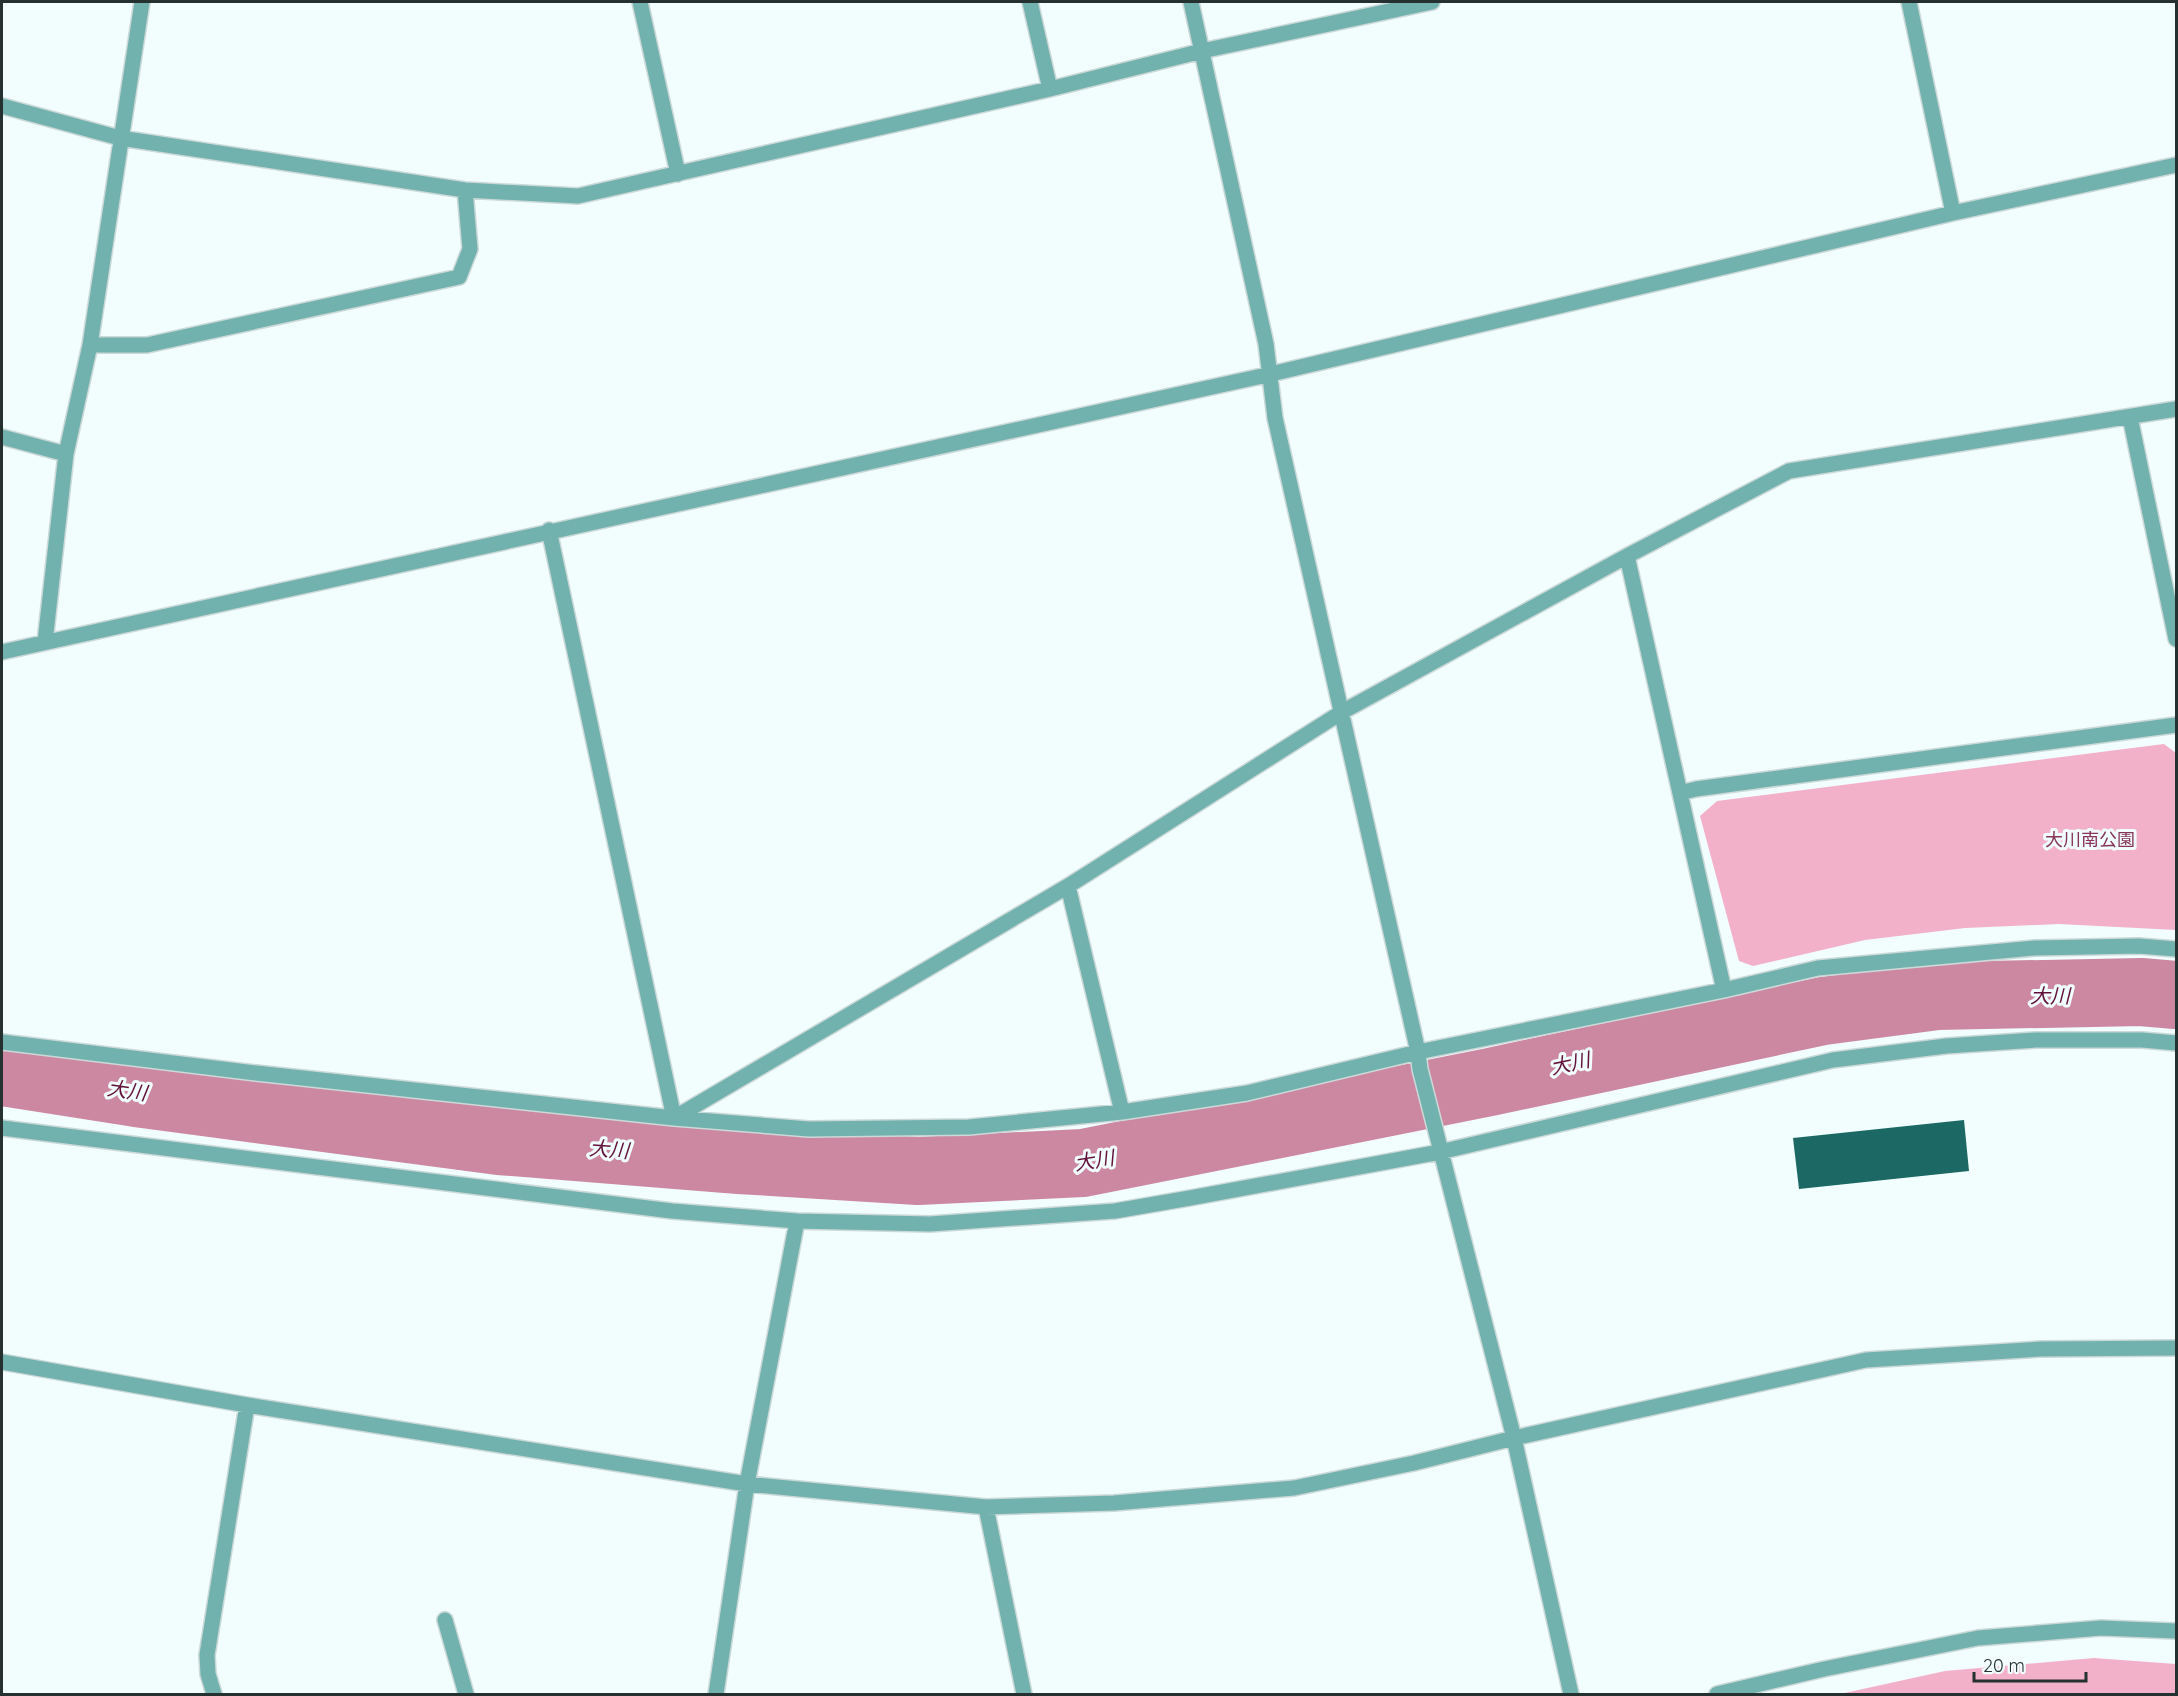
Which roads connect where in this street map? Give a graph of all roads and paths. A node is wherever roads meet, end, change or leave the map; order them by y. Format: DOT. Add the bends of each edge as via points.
graph roads {
  1 [pos="142,2"];
  2 [pos="640,2"];
  3 [pos="1030,2"];
  4 [pos="1191,2"];
  5 [pos="1431,2"];
  6 [pos="1909,2"];
  7 [pos="1202,51"];
  8 [pos="1050,89"];
  9 [pos="2,106"];
  10 [pos="120,138"];
  11 [pos="2176,165"];
  12 [pos="678,174"];
  13 [pos="465,190"];
  14 [pos="1953,213"];
  15 [pos="90,345"];
  16 [pos="1270,374"];
  17 [pos="2176,409"];
  18 [pos="2130,417"];
  19 [pos="2,436"];
  20 [pos="66,454"];
  21 [pos="549,530"];
  22 [pos="1627,556"];
  23 [pos="2176,639"];
  24 [pos="45,642"];
  25 [pos="2,652"];
  26 [pos="1342,712"];
  27 [pos="2176,725"];
  28 [pos="1680,793"];
  29 [pos="1068,886"];
  30 [pos="2176,949"];
  31 [pos="1724,990"];
  32 [pos="2,1042"];
  33 [pos="2176,1043"];
  34 [pos="1418,1052"];
  35 [pos="1122,1112"];
  36 [pos="674,1118"];
  37 [pos="2,1128"];
  38 [pos="1440,1152"];
  39 [pos="797,1221"];
  40 [pos="2176,1348"];
  41 [pos="2,1362"];
  42 [pos="247,1406"];
  43 [pos="1514,1438"];
  44 [pos="747,1484"];
  45 [pos="986,1507"];
  46 [pos="445,1620"];
  47 [pos="2176,1631"];
  48 [pos="214,1695"];
  49 [pos="466,1695"];
  50 [pos="716,1695"];
  51 [pos="1024,1695"];
  52 [pos="1571,1695"];
  53 [pos="1717,1695"];
  1 -- 10 [label="street"];
  2 -- 12 [label="street"];
  3 -- 8 [label="street"];
  4 -- 7 [label="street"];
  5 -- 7 [label="street"];
  6 -- 14 [label="street"];
  7 -- 8 [label="street"];
  7 -- 16 [label="street"];
  8 -- 12 [label="street"];
  9 -- 10 [label="street"];
  10 -- 13 [label="street"];
  10 -- 15 [label="street"];
  11 -- 14 [label="street"];
  12 -- 13 [label="street" via="578,196"];
  13 -- 15 [label="street" via="470,249 459,277 147,345"];
  14 -- 16 [label="street"];
  15 -- 20 [label="street"];
  16 -- 21 [label="street"];
  16 -- 26 [label="street" via="1275,418"];
  17 -- 18 [label="street"];
  18 -- 22 [label="street" via="1789,471"];
  18 -- 23 [label="street"];
  19 -- 20 [label="street"];
  20 -- 24 [label="street"];
  21 -- 24 [label="street"];
  21 -- 36 [label="street"];
  22 -- 26 [label="street"];
  22 -- 28 [label="street"];
  24 -- 25 [label="street"];
  26 -- 29 [label="street"];
  26 -- 34 [label="street"];
  27 -- 28 [label="street"];
  28 -- 31 [label="street"];
  29 -- 35 [label="street"];
  29 -- 36 [label="street"];
  30 -- 31 [label="street" via="2035,948 1937,956 1818,968"];
  31 -- 34 [label="street"];
  32 -- 36 [label="street"];
  33 -- 38 [label="street" via="2036,1040 1833,1060"];
  34 -- 35 [label="street" via="1247,1093"];
  34 -- 38 [label="street"];
  35 -- 36 [label="street" via="969,1127 809,1129"];
  37 -- 39 [label="street" via="672,1211"];
  38 -- 39 [label="street" via="1114,1211 930,1224"];
  38 -- 43 [label="street"];
  39 -- 44 [label="street"];
  40 -- 43 [label="street" via="2041,1349 1866,1360"];
  41 -- 42 [label="street"];
  42 -- 44 [label="street"];
  42 -- 48 [label="street" via="207,1655"];
  43 -- 45 [label="street" via="1294,1488 1114,1503"];
  43 -- 52 [label="street"];
  44 -- 45 [label="street"];
  44 -- 50 [label="street"];
  45 -- 51 [label="street"];
  46 -- 49 [label="street"];
  47 -- 53 [label="street" via="2101,1628 1978,1638"];
}
